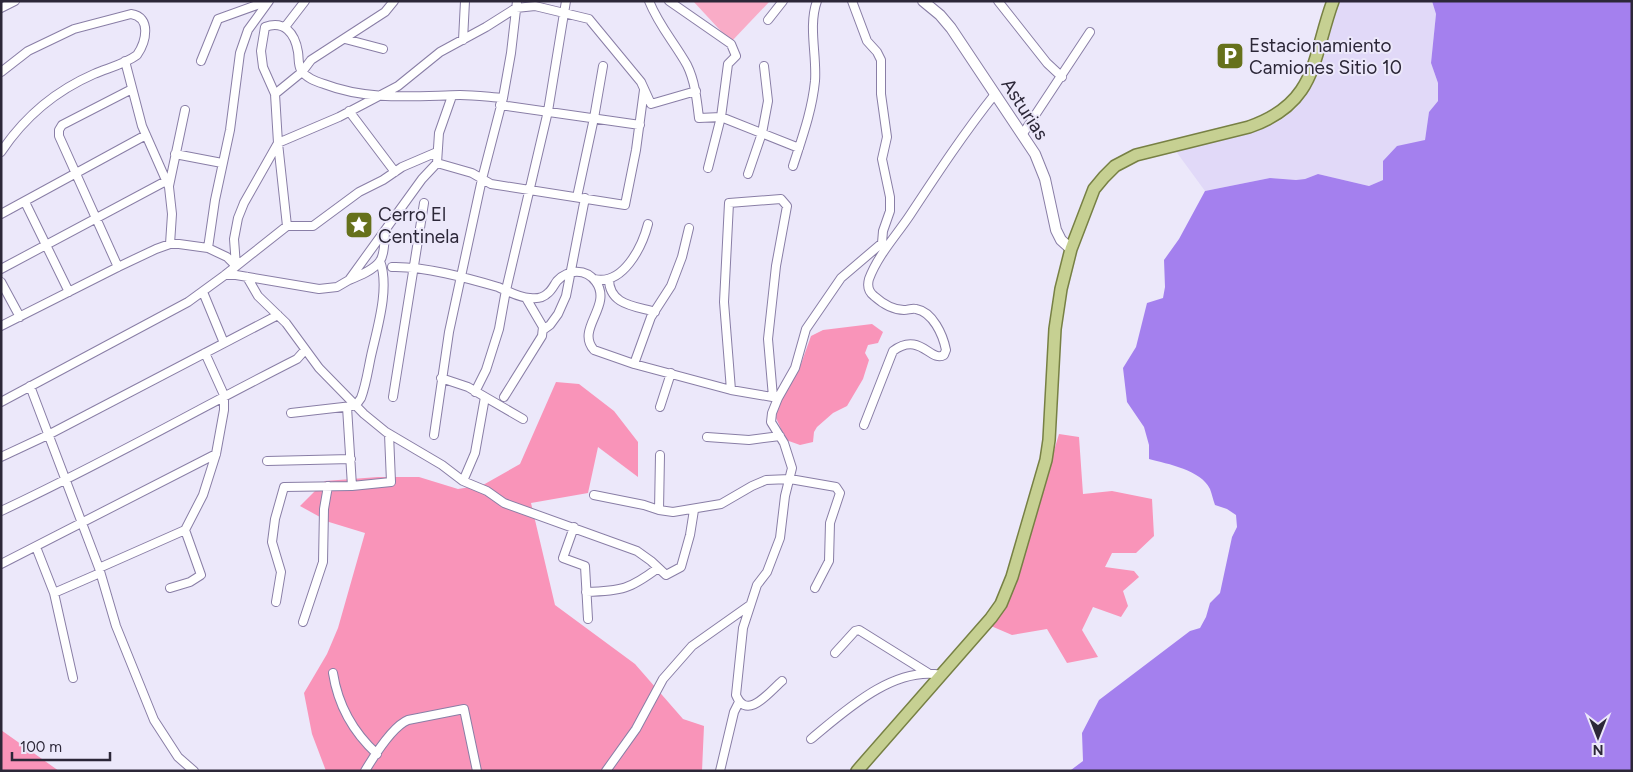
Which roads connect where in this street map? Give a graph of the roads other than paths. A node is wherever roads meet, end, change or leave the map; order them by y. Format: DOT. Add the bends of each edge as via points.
graph roads {
  1 [pos="14,1"];
  2 [pos="268,1"];
  3 [pos="305,1"];
  4 [pos="394,1"];
  5 [pos="465,1"];
  6 [pos="566,1"];
  7 [pos="649,1"];
  8 [pos="669,1"];
  9 [pos="783,1"];
  10 [pos="817,1"];
  11 [pos="852,1"];
  12 [pos="923,1"];
  13 [pos="998,1"];
  14 [pos="1331,4"];
  15 [pos="516,5"];
  16 [pos="1,8"];
  17 [pos="564,13"];
  18 [pos="768,20"];
  19 [pos="285,27"];
  20 [pos="1090,32"];
  21 [pos="345,38"];
  22 [pos="463,40"];
  23 [pos="383,49"];
  24 [pos="125,61"];
  25 [pos="201,61"];
  26 [pos="603,66"];
  27 [pos="764,66"];
  28 [pos="1,72"];
  29 [pos="302,72"];
  30 [pos="1062,77"];
  31 [pos="644,88"];
  32 [pos="132,89"];
  33 [pos="696,91"];
  34 [pos="275,94"];
  35 [pos="995,94"];
  36 [pos="378,96"];
  37 [pos="452,96"];
  38 [pos="502,102"];
  39 [pos="185,110"];
  40 [pos="349,111"];
  41 [pos="548,111"];
  42 [pos="721,117"];
  43 [pos="594,118"];
  44 [pos="640,125"];
  45 [pos="762,133"];
  46 [pos="146,135"];
  47 [pos="1022,136"];
  48 [pos="278,143"];
  49 [pos="799,148"];
  50 [pos="1,152"];
  51 [pos="437,152"];
  52 [pos="175,154"];
  53 [pos="222,163"];
  54 [pos="437,163"];
  55 [pos="793,166"];
  56 [pos="708,168"];
  57 [pos="77,172"];
  58 [pos="395,172"];
  59 [pos="748,174"];
  60 [pos="482,179"];
  61 [pos="168,184"];
  62 [pos="531,190"];
  63 [pos="581,197"];
  64 [pos="25,202"];
  65 [pos="424,203"];
  66 [pos="1,214"];
  67 [pos="97,218"];
  68 [pos="648,224"];
  69 [pos="286,226"];
  70 [pos="689,228"];
  71 [pos="386,231"];
  72 [pos="170,244"];
  73 [pos="46,245"];
  74 [pos="884,245"];
  75 [pos="208,248"];
  76 [pos="1071,249"];
  77 [pos="380,262"];
  78 [pos="236,266"];
  79 [pos="118,267"];
  80 [pos="392,267"];
  81 [pos="413,267"];
  82 [pos="1,269"];
  83 [pos="572,271"];
  84 [pos="225,276"];
  85 [pos="247,277"];
  86 [pos="460,278"];
  87 [pos="594,279"];
  88 [pos="609,279"];
  89 [pos="349,280"];
  90 [pos="1,282"];
  91 [pos="506,290"];
  92 [pos="70,292"];
  93 [pos="203,292"];
  94 [pos="526,298"];
  95 [pos="655,312"];
  96 [pos="278,315"];
  97 [pos="20,317"];
  98 [pos="1,326"];
  99 [pos="543,330"];
  100 [pos="224,343"];
  101 [pos="305,350"];
  102 [pos="205,353"];
  103 [pos="634,364"];
  104 [pos="672,373"];
  105 [pos="441,378"];
  106 [pos="30,386"];
  107 [pos="731,390"];
  108 [pos="475,392"];
  109 [pos="224,395"];
  110 [pos="393,397"];
  111 [pos="485,397"];
  112 [pos="504,397"];
  113 [pos="775,397"];
  114 [pos="1,402"];
  115 [pos="356,405"];
  116 [pos="347,407"];
  117 [pos="660,407"];
  118 [pos="291,413"];
  119 [pos="523,419"];
  120 [pos="864,425"];
  121 [pos="389,434"];
  122 [pos="48,435"];
  123 [pos="434,435"];
  124 [pos="780,436"];
  125 [pos="707,438"];
  126 [pos="216,454"];
  127 [pos="660,455"];
  128 [pos="1,458"];
  129 [pos="351,459"];
  130 [pos="268,461"];
  131 [pos="790,479"];
  132 [pos="65,481"];
  133 [pos="463,481"];
  134 [pos="328,486"];
  135 [pos="352,486"];
  136 [pos="594,494"];
  137 [pos="659,510"];
  138 [pos="694,510"];
  139 [pos="1,511"];
  140 [pos="82,524"];
  141 [pos="574,527"];
  142 [pos="185,530"];
  143 [pos="36,547"];
  144 [pos="1,564"];
  145 [pos="658,568"];
  146 [pos="99,570"];
  147 [pos="170,588"];
  148 [pos="815,588"];
  149 [pos="586,592"];
  150 [pos="54,593"];
  151 [pos="276,602"];
  152 [pos="750,604"];
  153 [pos="588,619"];
  154 [pos="303,622"];
  155 [pos="835,653"];
  156 [pos="333,673"];
  157 [pos="928,673"];
  158 [pos="941,675"];
  159 [pos="73,678"];
  160 [pos="782,681"];
  161 [pos="739,702"];
  162 [pos="810,739"];
  163 [pos="377,754"];
  164 [pos="194,771"];
  165 [pos="365,771"];
  166 [pos="477,771"];
  167 [pos="606,771"];
  168 [pos="720,771"];
  169 [pos="856,771"];
  1 -- 16 [label="street"];
  2 -- 25 [label="street" via="218,19"];
  2 -- 53 [label="street" via="248,30 240,53 230,130"];
  3 -- 19 [label="street"];
  4 -- 21 [label="street" via="385,12"];
  5 -- 22 [label="street"];
  6 -- 17 [label="street"];
  7 -- 33 [label="street" via="657,20 687,66"];
  8 -- 42 [label="street" via="731,44 736,56 728,64"];
  9 -- 18 [label="street"];
  10 -- 49 [label="street" via="813,12 814,92"];
  11 -- 74 [label="street" via="858,23 881,60 881,94 887,136 882,159 890,197 890,211 883,231"];
  12 -- 35 [label="street, Asturias" via="951,28"];
  13 -- 30 [label="street"];
  14 -- 76 [label="main road" via="1312,73 1290,103 1258,124 1144,153 1115,166 1091,195"];
  15 -- 17 [label="street"];
  15 -- 22 [label="street"];
  15 -- 38 [label="street"];
  17 -- 31 [label="street" via="589,19"];
  17 -- 41 [label="street"];
  19 -- 29 [label="street" via="295,40"];
  19 -- 34 [label="street" via="274,24 265,27 262,37 263,67"];
  20 -- 30 [label="street"];
  21 -- 23 [label="street"];
  21 -- 29 [label="street" via="312,60"];
  22 -- 36 [label="street" via="440,52 398,86"];
  24 -- 28 [label="street" via="138,53 146,31 144,21 134,15 74,29 28,51"];
  24 -- 32 [label="street"];
  24 -- 50 [label="street" via="93,74 48,100 21,125"];
  26 -- 43 [label="street"];
  27 -- 45 [label="street" via="768,101"];
  29 -- 34 [label="street"];
  29 -- 36 [label="street" via="308,78 350,93"];
  30 -- 47 [label="street"];
  31 -- 33 [label="street" via="651,104"];
  31 -- 44 [label="street"];
  32 -- 46 [label="street"];
  32 -- 57 [label="street" via="60,128 59,136"];
  33 -- 42 [label="street" via="699,118"];
  34 -- 48 [label="street"];
  35 -- 47 [label="street, Asturias"];
  35 -- 74 [label="street" via="902,226"];
  36 -- 37 [label="street"];
  36 -- 40 [label="street"];
  37 -- 38 [label="street"];
  37 -- 51 [label="street" via="439,132"];
  38 -- 41 [label="street"];
  38 -- 60 [label="street"];
  39 -- 52 [label="street"];
  40 -- 48 [label="street"];
  40 -- 58 [label="street"];
  41 -- 43 [label="street"];
  41 -- 62 [label="street"];
  42 -- 45 [label="street"];
  42 -- 56 [label="street"];
  43 -- 44 [label="street"];
  43 -- 63 [label="street"];
  44 -- 63 [label="street" via="625,206"];
  45 -- 49 [label="street"];
  45 -- 59 [label="street"];
  46 -- 57 [label="street"];
  46 -- 61 [label="street"];
  47 -- 76 [label="street, Asturias" via="1035,154 1042,172 1056,230"];
  48 -- 69 [label="street"];
  48 -- 78 [label="street" via="238,218 234,239"];
  49 -- 55 [label="street"];
  51 -- 54 [label="street"];
  51 -- 58 [label="street"];
  52 -- 53 [label="street"];
  52 -- 61 [label="street"];
  53 -- 75 [label="street"];
  54 -- 60 [label="street"];
  54 -- 71 [label="street"];
  57 -- 64 [label="street"];
  57 -- 67 [label="street"];
  58 -- 69 [label="street" via="360,192 313,226"];
  60 -- 62 [label="street" via="491,184"];
  60 -- 86 [label="street"];
  61 -- 67 [label="street"];
  61 -- 72 [label="street" via="172,214"];
  62 -- 63 [label="street"];
  62 -- 91 [label="street"];
  63 -- 83 [label="street"];
  64 -- 66 [label="street"];
  64 -- 73 [label="street"];
  65 -- 81 [label="street"];
  67 -- 73 [label="street"];
  67 -- 79 [label="street"];
  68 -- 88 [label="street" via="636,254 621,272"];
  69 -- 78 [label="street"];
  70 -- 95 [label="street" via="671,286"];
  71 -- 77 [label="street"];
  71 -- 89 [label="street"];
  72 -- 75 [label="street"];
  72 -- 79 [label="street"];
  73 -- 82 [label="street"];
  73 -- 92 [label="street"];
  74 -- 113 [label="street" via="847,272 830,292 806,329 795,368"];
  74 -- 120 [label="street" via="869,279 870,291 883,304 898,309 916,309 926,314 941,334 946,352 938,357 913,344 893,351"];
  75 -- 78 [label="street" via="227,257"];
  76 -- 158 [label="main road" via="1055,329 1046,460 1012,577 991,618"];
  77 -- 89 [label="street"];
  77 -- 115 [label="street" via="384,285 377,331 363,394"];
  78 -- 84 [label="street"];
  79 -- 92 [label="street"];
  80 -- 81 [label="street"];
  81 -- 86 [label="street"];
  81 -- 110 [label="street"];
  83 -- 87 [label="street"];
  83 -- 94 [label="street" via="558,280 545,295"];
  83 -- 99 [label="street" via="562,308"];
  84 -- 85 [label="street"];
  84 -- 93 [label="street"];
  85 -- 89 [label="street" via="319,288 337,287"];
  85 -- 96 [label="street" via="258,296"];
  86 -- 91 [label="street"];
  86 -- 105 [label="street"];
  87 -- 88 [label="street"];
  87 -- 103 [label="street" via="601,294 600,306 588,333 590,344 594,350"];
  88 -- 95 [label="street" via="612,293 620,301"];
  90 -- 97 [label="street"];
  91 -- 94 [label="street"];
  91 -- 108 [label="street" via="499,329"];
  92 -- 97 [label="street"];
  93 -- 100 [label="street"];
  93 -- 106 [label="street"];
  94 -- 99 [label="street"];
  95 -- 103 [label="street"];
  96 -- 100 [label="street"];
  96 -- 101 [label="street"];
  97 -- 98 [label="street"];
  99 -- 112 [label="street"];
  100 -- 102 [label="street"];
  101 -- 109 [label="street" via="297,359"];
  101 -- 115 [label="street"];
  102 -- 109 [label="street"];
  102 -- 122 [label="street"];
  103 -- 104 [label="street"];
  104 -- 107 [label="street"];
  104 -- 117 [label="street"];
  105 -- 108 [label="street"];
  105 -- 123 [label="street"];
  106 -- 114 [label="street"];
  106 -- 122 [label="street"];
  107 -- 113 [label="street"];
  107 -- 113 [label="street" via="724,302 729,203 781,199 787,206 768,339"];
  108 -- 111 [label="street"];
  109 -- 126 [label="street"];
  109 -- 132 [label="street"];
  111 -- 119 [label="street"];
  111 -- 133 [label="street" via="475,453"];
  113 -- 124 [label="street" via="772,422"];
  115 -- 116 [label="street"];
  115 -- 121 [label="street"];
  116 -- 118 [label="street"];
  116 -- 129 [label="street"];
  121 -- 133 [label="street"];
  121 -- 135 [label="street" via="390,482"];
  122 -- 128 [label="street"];
  122 -- 132 [label="street"];
  124 -- 125 [label="street" via="748,440"];
  124 -- 131 [label="street" via="792,468"];
  126 -- 140 [label="street"];
  126 -- 142 [label="street" via="203,495"];
  127 -- 137 [label="street"];
  129 -- 130 [label="street"];
  129 -- 135 [label="street"];
  131 -- 138 [label="street" via="766,480 721,504"];
  131 -- 148 [label="street" via="836,487 840,493 830,523 829,561"];
  131 -- 152 [label="street" via="780,538"];
  132 -- 139 [label="street"];
  132 -- 140 [label="street"];
  133 -- 141 [label="street" via="487,491 504,503"];
  134 -- 135 [label="street"];
  134 -- 151 [label="street" via="284,488 272,542 281,572"];
  134 -- 154 [label="street" via="323,562"];
  136 -- 137 [label="street"];
  137 -- 138 [label="street"];
  138 -- 145 [label="street" via="681,567 666,575"];
  140 -- 143 [label="street"];
  140 -- 146 [label="street"];
  141 -- 145 [label="street" via="636,551"];
  141 -- 149 [label="street" via="563,558 585,566"];
  142 -- 146 [label="street"];
  142 -- 147 [label="street" via="201,575"];
  143 -- 144 [label="street"];
  143 -- 150 [label="street"];
  145 -- 149 [label="street" via="628,588"];
  146 -- 150 [label="street"];
  146 -- 164 [label="street" via="116,626 154,720 178,757"];
  149 -- 153 [label="street"];
  150 -- 159 [label="street"];
  152 -- 161 [label="street" via="739,652 736,695"];
  152 -- 167 [label="street" via="692,646 663,679 636,729"];
  155 -- 157 [label="street" via="859,630"];
  156 -- 163 [label="street" via="349,720"];
  157 -- 158 [label="street"];
  157 -- 162 [label="street" via="879,688 849,707"];
  158 -- 169 [label="main road"];
  160 -- 161 [label="street" via="756,704 744,706"];
  161 -- 168 [label="street"];
  163 -- 165 [label="street"];
  163 -- 166 [label="street" via="393,730 404,722 464,709"];
}
